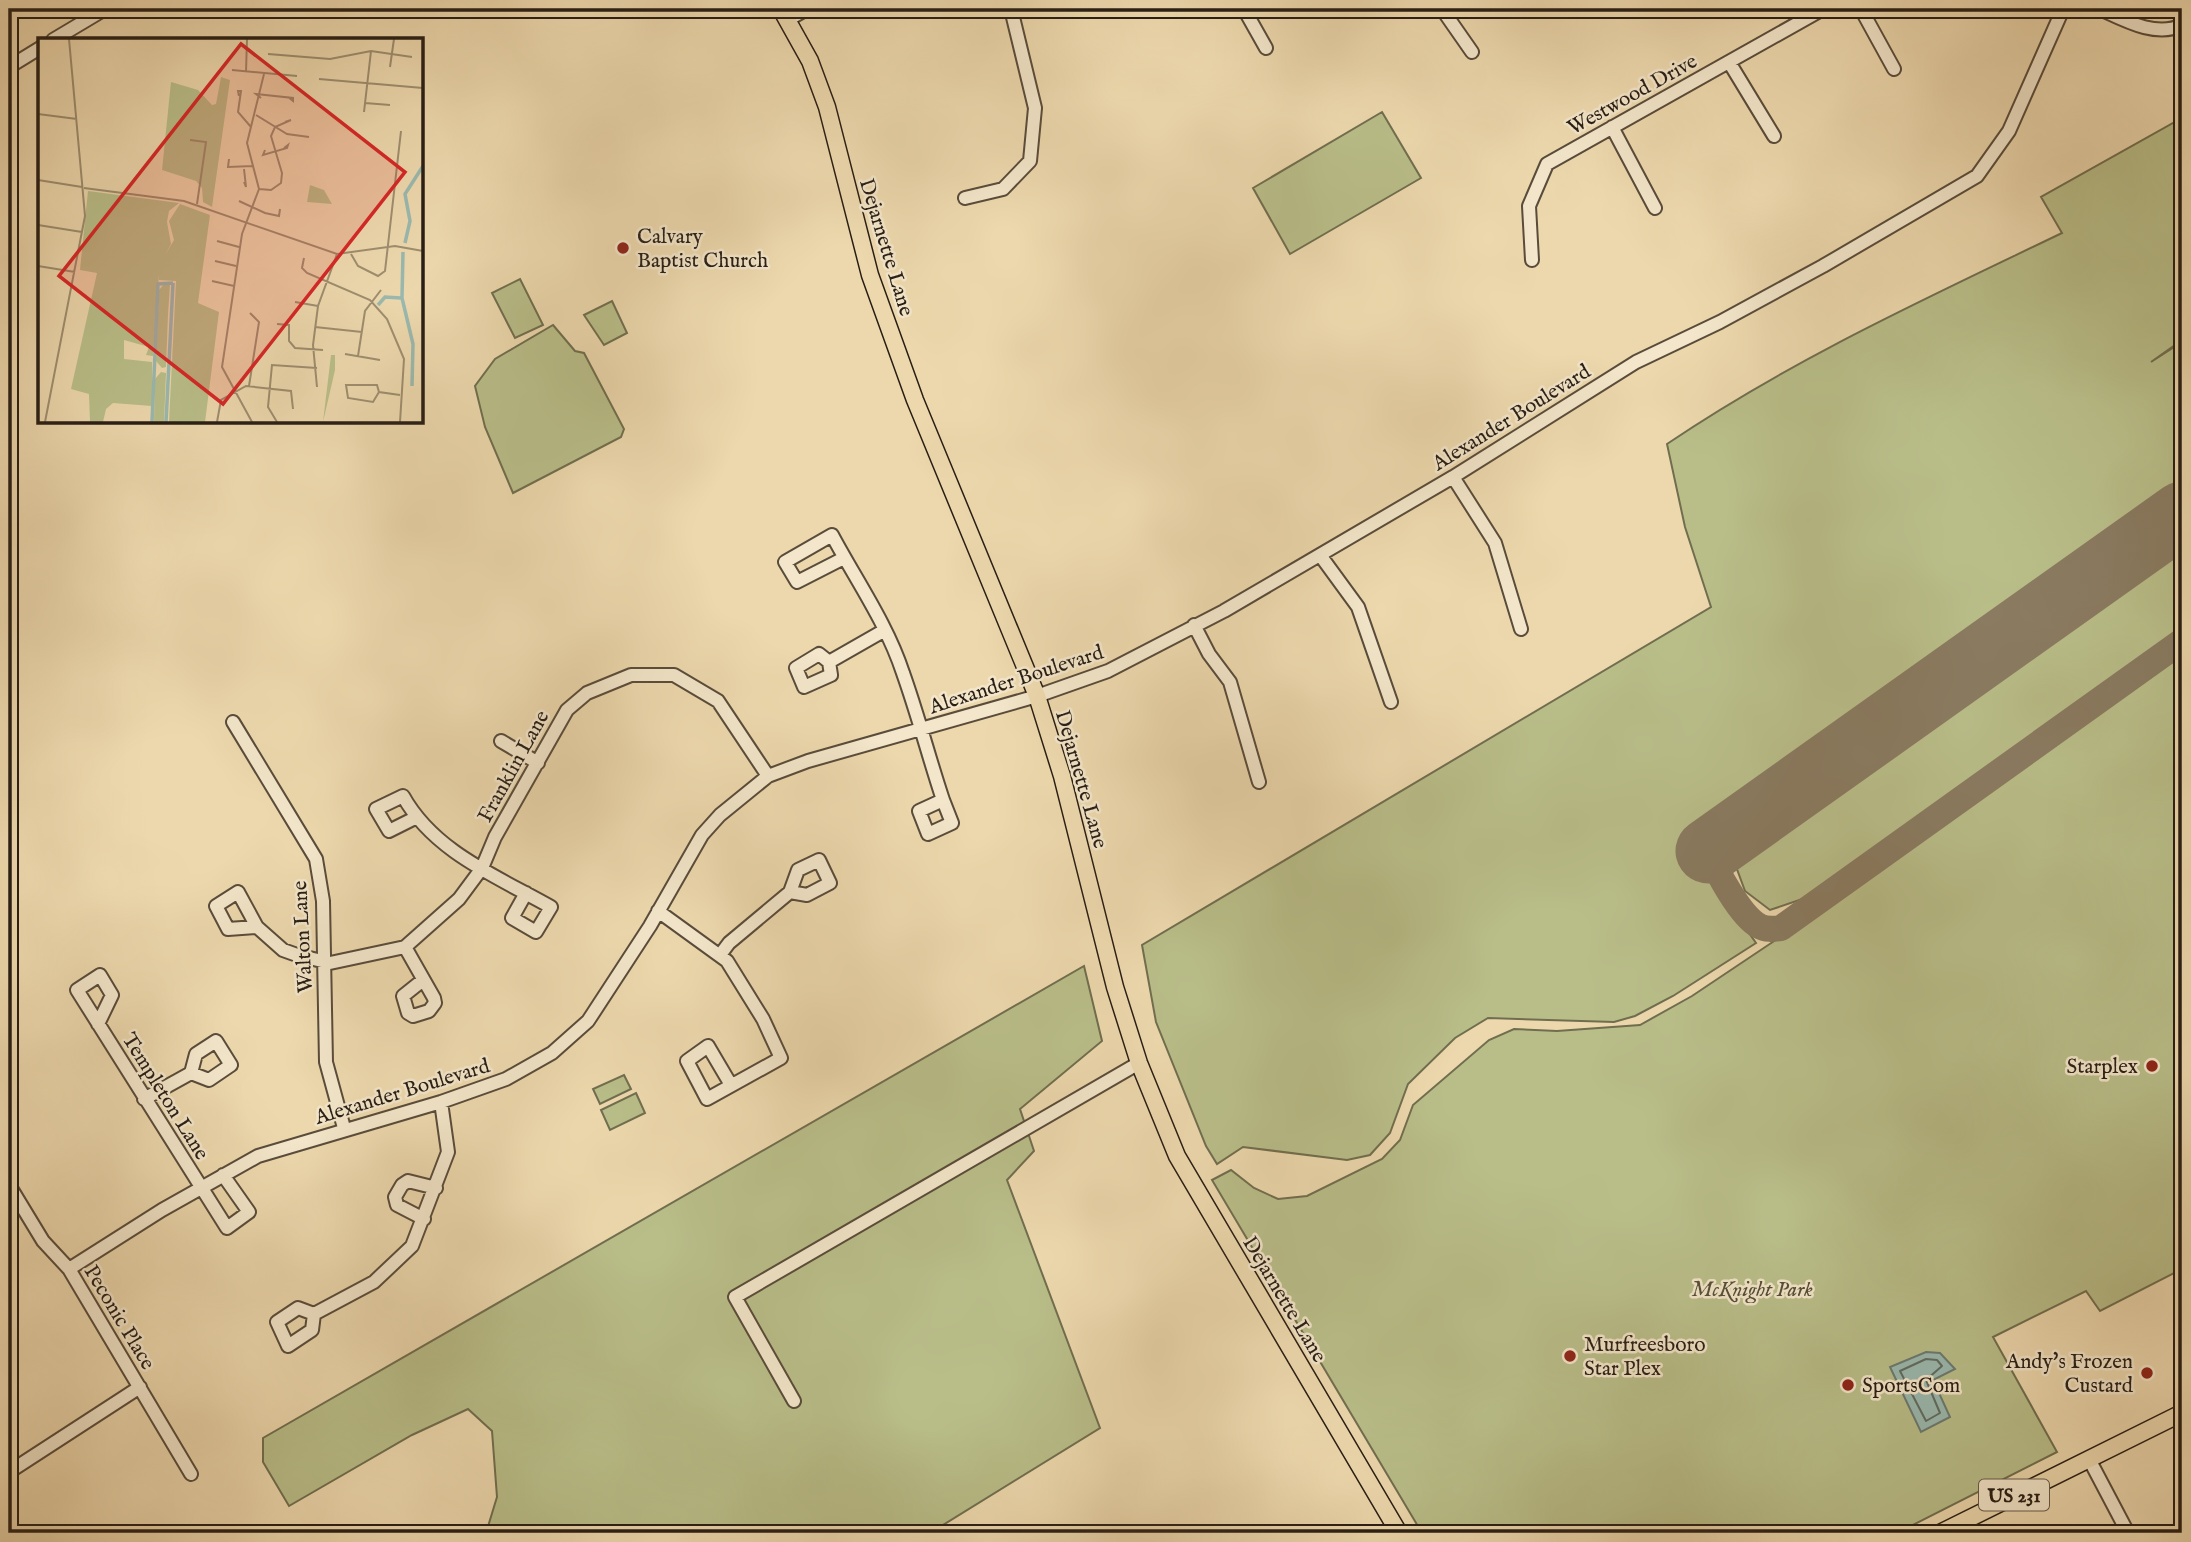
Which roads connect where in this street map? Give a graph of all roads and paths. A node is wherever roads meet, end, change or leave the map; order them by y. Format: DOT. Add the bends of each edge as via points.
graph roads {
  1 [pos="105,9"];
  2 [pos="807,9"];
  3 [pos="1011,9"];
  4 [pos="1244,9"];
  5 [pos="1442,9"];
  6 [pos="1823,9"];
  7 [pos="1861,9"];
  8 [pos="2063,9"];
  9 [pos="2100,9"];
  10 [pos="785,14"];
  11 [pos="2182,25"];
  12 [pos="56,38"];
  13 [pos="1266,48"];
  14 [pos="38,49"];
  15 [pos="1472,52"];
  16 [pos="1729,62"];
  17 [pos="9,67"];
  18 [pos="1894,69"];
  19 [pos="1612,127"];
  20 [pos="1774,136"];
  21 [pos="965,198"];
  22 [pos="1655,208"];
  23 [pos="1532,260"];
  24 [pos="1453,477"];
  25 [pos="1320,555"];
  26 [pos="844,558"];
  27 [pos="1194,625"];
  28 [pos="1521,629"];
  29 [pos="884,630"];
  30 [pos="829,662"];
  31 [pos="1037,696"];
  32 [pos="1391,702"];
  33 [pos="233,722"];
  34 [pos="919,730"];
  35 [pos="501,741"];
  36 [pos="538,764"];
  37 [pos="768,776"];
  38 [pos="1259,782"];
  39 [pos="943,800"];
  40 [pos="415,818"];
  41 [pos="482,868"];
  42 [pos="790,892"];
  43 [pos="526,893"];
  44 [pos="658,911"];
  45 [pos="257,927"];
  46 [pos="405,947"];
  47 [pos="720,955"];
  48 [pos="326,962"];
  49 [pos="423,981"];
  50 [pos="98,1024"];
  51 [pos="1139,1063"];
  52 [pos="191,1073"];
  53 [pos="731,1085"];
  54 [pos="144,1099"];
  55 [pos="441,1102"];
  56 [pos="344,1128"];
  57 [pos="223,1175"];
  58 [pos="9,1185"];
  59 [pos="201,1188"];
  60 [pos="436,1188"];
  61 [pos="424,1219"];
  62 [pos="69,1269"];
  63 [pos="314,1314"];
  64 [pos="140,1387"];
  65 [pos="794,1401"];
  66 [pos="2182,1413"];
  67 [pos="2089,1459"];
  68 [pos="9,1472"];
  69 [pos="191,1474"];
  70 [pos="1399,1533"];
  71 [pos="1940,1533"];
  72 [pos="2128,1533"];
  1 -- 12 [label="street"];
  2 -- 10 [label="street"];
  3 -- 21 [label="street" via="1035,108 1030,160 1003,190"];
  4 -- 13 [label="street"];
  5 -- 15 [label="street"];
  6 -- 16 [label="street, Westwood Drive"];
  7 -- 18 [label="street"];
  8 -- 24 [label="street, Alexander Boulevard" via="2010,131 1978,176 1823,267 1636,362"];
  9 -- 11 [label="street" via="2137,26 2173,30"];
  10 -- 31 [label="main road, Dejarnette Lane" via="827,107 870,275 915,400"];
  14 -- 17 [label="street"];
  16 -- 19 [label="street, Westwood Drive"];
  16 -- 20 [label="street"];
  19 -- 22 [label="street"];
  19 -- 23 [label="street, Westwood Drive" via="1546,164 1529,206"];
  24 -- 25 [label="street, Alexander Boulevard"];
  24 -- 28 [label="street" via="1495,543"];
  25 -- 27 [label="street, Alexander Boulevard"];
  25 -- 32 [label="street" via="1358,607"];
  26 -- 26 [label="street" via="832,535 786,562 797,582"];
  26 -- 29 [label="street"];
  27 -- 31 [label="street, Alexander Boulevard" via="1108,671"];
  27 -- 38 [label="street" via="1230,682"];
  29 -- 30 [label="street"];
  29 -- 34 [label="street" via="903,672"];
  31 -- 34 [label="street, Alexander Boulevard"];
  31 -- 51 [label="main road, Dejarnette Lane"];
  33 -- 48 [label="street, Walton Lane" via="316,859"];
  34 -- 37 [label="street, Alexander Boulevard"];
  34 -- 39 [label="street"];
  35 -- 36 [label="street"];
  36 -- 37 [label="street, Franklin Lane" via="567,710 587,693 631,675 674,675 718,701"];
  36 -- 41 [label="street, Franklin Lane"];
  37 -- 44 [label="street, Alexander Boulevard" via="702,835"];
  40 -- 41 [label="street" via="442,844"];
  41 -- 43 [label="street"];
  41 -- 46 [label="street, Franklin Lane" via="459,899"];
  42 -- 47 [label="street"];
  44 -- 47 [label="street"];
  44 -- 55 [label="street, Alexander Boulevard" via="588,1021 552,1053 506,1079"];
  45 -- 48 [label="street" via="282,950"];
  46 -- 48 [label="street"];
  46 -- 49 [label="street"];
  47 -- 53 [label="street" via="763,1019 781,1058"];
  48 -- 56 [label="street, Walton Lane" via="326,1062"];
  50 -- 54 [label="street, Templeton Lane"];
  51 -- 65 [label="street" via="735,1297"];
  51 -- 70 [label="main road, Dejarnette Lane" via="1177,1156"];
  52 -- 54 [label="street"];
  54 -- 59 [label="street, Templeton Lane"];
  55 -- 56 [label="street, Alexander Boulevard"];
  55 -- 60 [label="street" via="448,1152"];
  56 -- 57 [label="street, Alexander Boulevard" via="258,1156"];
  57 -- 59 [label="street, Alexander Boulevard"];
  57 -- 59 [label="street, Templeton Lane" via="248,1212 227,1228"];
  58 -- 62 [label="street, Peconic Place" via="43,1241"];
  59 -- 62 [label="street, Alexander Boulevard"];
  60 -- 61 [label="street"];
  60 -- 61 [label="street" via="408,1181 395,1197 397,1205"];
  61 -- 63 [label="street" via="412,1246 374,1282"];
  62 -- 64 [label="street, Peconic Place"];
  64 -- 68 [label="street"];
  64 -- 69 [label="street, Peconic Place"];
  66 -- 67 [label="main road, US 231"];
  67 -- 71 [label="main road, US 231"];
  67 -- 72 [label="street"];
}
